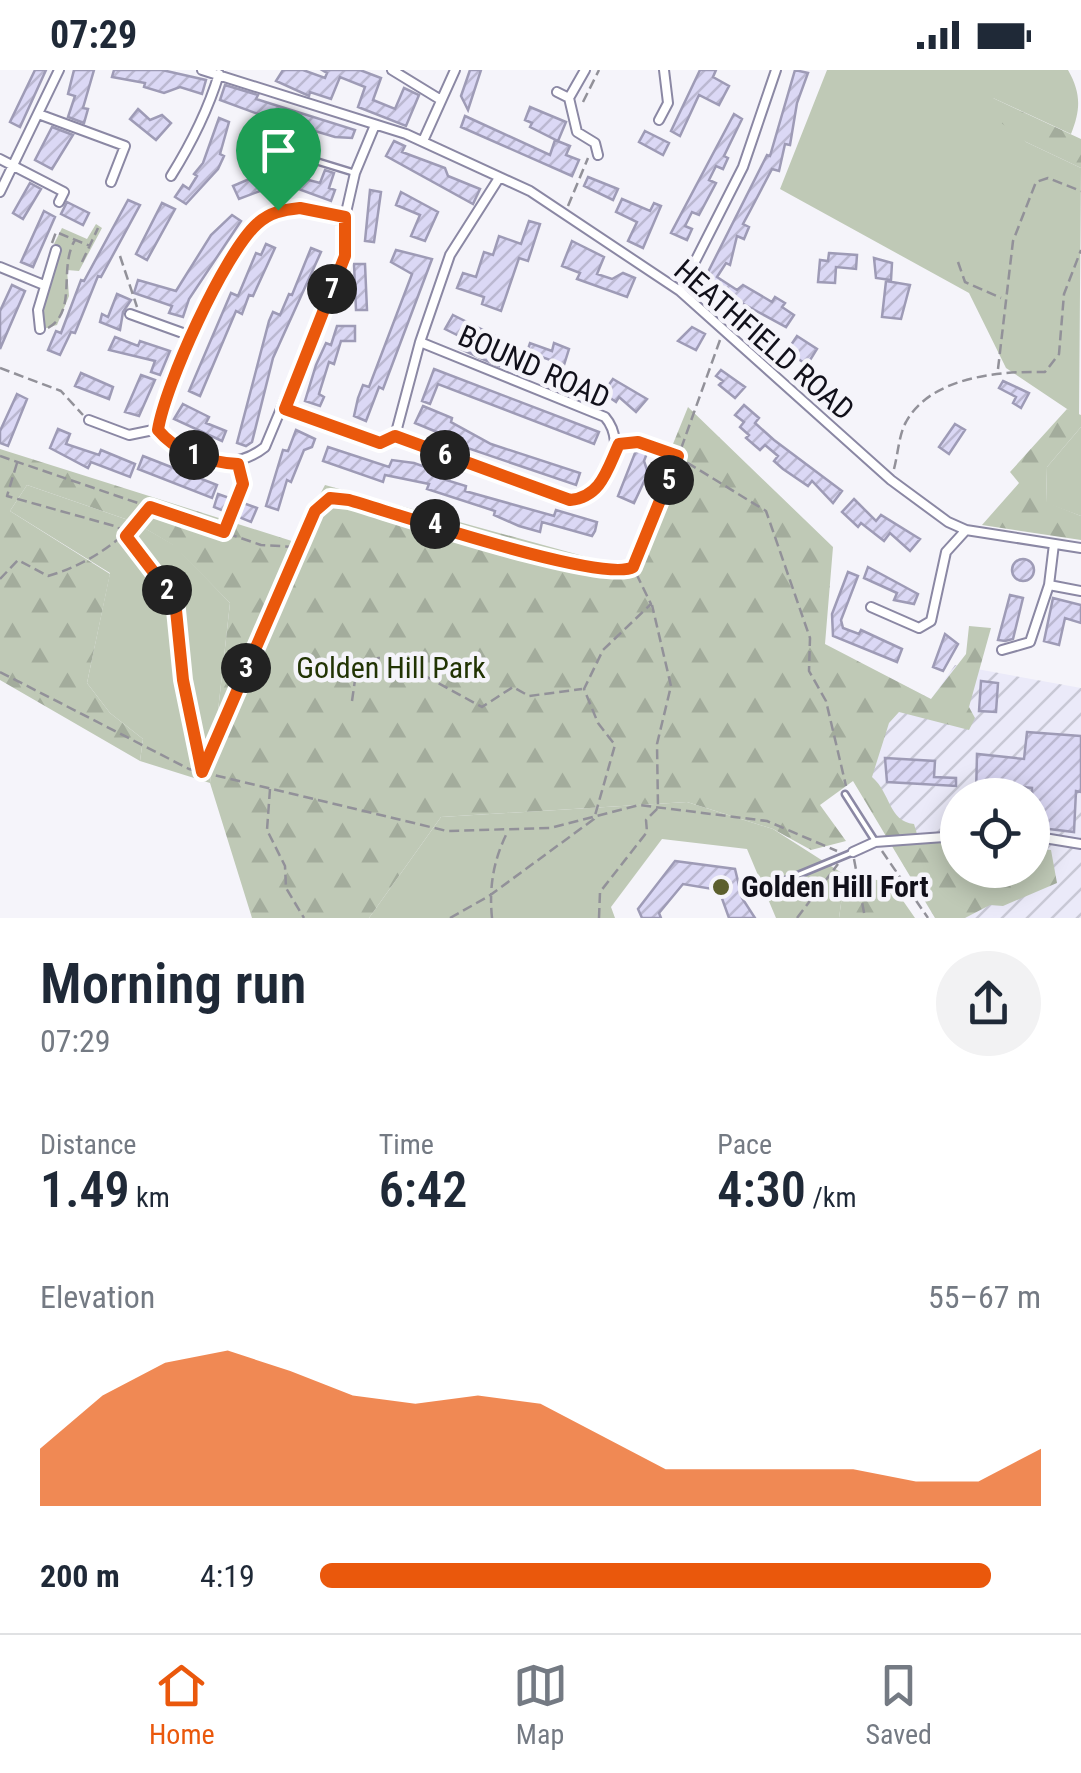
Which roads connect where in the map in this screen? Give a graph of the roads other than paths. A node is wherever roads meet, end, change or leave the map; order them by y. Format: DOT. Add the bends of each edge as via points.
graph roads {
  1 [pos="59,70"];
  2 [pos="202,70"];
  3 [pos="243,70"];
  4 [pos="392,70"];
  5 [pos="455,70"];
  6 [pos="585,70"];
  7 [pos="664,70"];
  8 [pos="776,70"];
  9 [pos="219,74"];
  10 [pos="238,80"];
  11 [pos="557,92"];
  12 [pos="570,98"];
  13 [pos="442,100"];
  14 [pos="41,115"];
  15 [pos="659,120"];
  16 [pos="375,125"];
  17 [pos="423,141"];
  18 [pos="254,148"];
  19 [pos="598,155"];
  20 [pos="0,158"];
  21 [pos="14,166"];
  22 [pos="355,173"];
  23 [pos="171,176"];
  24 [pos="499,178"];
  25 [pos="111,182"];
  26 [pos="0,192"];
  27 [pos="59,202"];
  28 [pos="345,217"];
  29 [pos="54,246"];
  30 [pos="0,266"];
  31 [pos="44,285"];
  32 [pos="680,291"];
  33 [pos="130,314"];
  34 [pos="40,330"];
  35 [pos="191,336"];
  36 [pos="420,342"];
  37 [pos="285,409"];
  38 [pos="90,420"];
  39 [pos="158,430"];
  40 [pos="395,436"];
  41 [pos="966,530"];
  42 [pos="1054,544"];
  43 [pos="1081,548"];
  44 [pos="1049,585"];
  45 [pos="1081,591"];
  46 [pos="871,607"];
  47 [pos="1030,642"];
  48 [pos="1038,649"];
  49 [pos="1002,650"];
  50 [pos="846,794"];
  51 [pos="940,837"];
  52 [pos="1050,839"];
  53 [pos="875,842"];
  54 [pos="1081,844"];
  55 [pos="853,852"];
  56 [pos="782,882"];
  57 [pos="759,891"];
  58 [pos="747,895"];
  1 -- 14 [label="street"];
  2 -- 9 [label="street, HEATHFIELD ROAD"];
  3 -- 10 [label="street"];
  4 -- 13 [label="street"];
  5 -- 13 [label="street"];
  6 -- 12 [label="street"];
  7 -- 15 [label="street" via="668,103"];
  8 -- 32 [label="street" via="743,168"];
  9 -- 10 [label="street, HEATHFIELD ROAD"];
  9 -- 23 [label="street"];
  10 -- 16 [label="street, HEATHFIELD ROAD"];
  11 -- 12 [label="street"];
  12 -- 19 [label="street" via="577,132 595,143"];
  13 -- 17 [label="street"];
  14 -- 21 [label="street"];
  14 -- 25 [label="street" via="126,146"];
  16 -- 17 [label="street, HEATHFIELD ROAD"];
  16 -- 22 [label="street"];
  17 -- 24 [label="street, HEATHFIELD ROAD"];
  18 -- 22 [label="lane" via="267,146"];
  20 -- 21 [label="street"];
  21 -- 26 [label="street"];
  21 -- 27 [label="street" via="64,192"];
  22 -- 28 [label="street"];
  24 -- 32 [label="street, HEATHFIELD ROAD" via="530,191"];
  24 -- 36 [label="street" via="450,255"];
  28 -- 35 [label="street" via="288,209 255,225"];
  28 -- 37 [label="street" via="345,256"];
  29 -- 31 [label="street"];
  30 -- 31 [label="street"];
  31 -- 34 [label="street"];
  32 -- 41 [label="street, HEATHFIELD ROAD" via="891,480"];
  33 -- 35 [label="street"];
  35 -- 39 [label="street"];
  36 -- 40 [label="street"];
  36 -- 40 [label="street, BOUND ROAD" via="605,417 619,444 598,489 570,500"];
  37 -- 39 [label="street" via="265,447 238,464 211,462 170,444"];
  37 -- 40 [label="street" via="380,443"];
  38 -- 39 [label="street" via="130,436"];
  41 -- 42 [label="street, HEATHFIELD ROAD"];
  41 -- 46 [label="street" via="946,552 930,621 919,628"];
  42 -- 43 [label="street, HEATHFIELD ROAD"];
  42 -- 44 [label="street"];
  44 -- 45 [label="street"];
  44 -- 47 [label="street"];
  47 -- 48 [label="street"];
  47 -- 49 [label="street"];
  50 -- 53 [label="lane"];
  51 -- 53 [label="street"];
  52 -- 54 [label="street"];
  53 -- 55 [label="street"];
  55 -- 56 [label="lane"];
  57 -- 58 [label="lane"];
}
